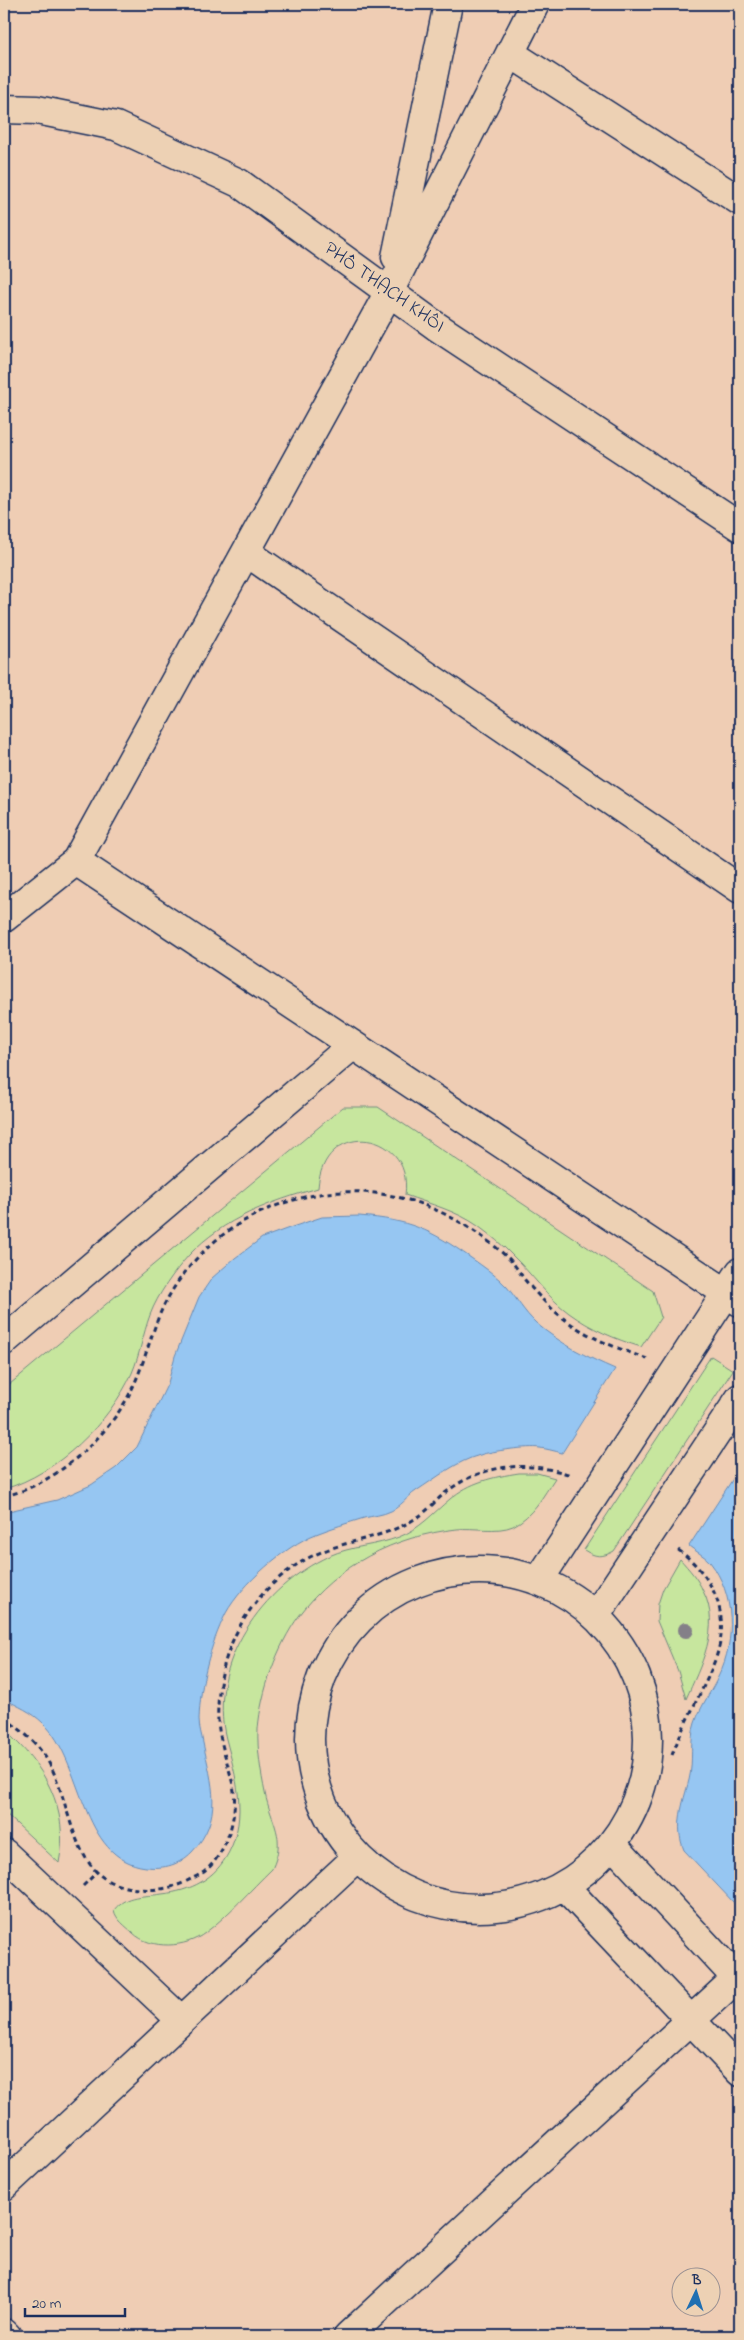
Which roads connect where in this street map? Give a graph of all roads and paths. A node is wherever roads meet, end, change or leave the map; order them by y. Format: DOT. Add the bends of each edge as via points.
graph roads {
  1 [pos="448,4"];
  2 [pos="535,4"];
  3 [pos="510,53"];
  4 [pos="4,109"];
  5 [pos="740,201"];
  6 [pos="388,292"];
  7 [pos="740,527"];
  8 [pos="246,552"];
  9 [pos="76,861"];
  10 [pos="740,889"];
  11 [pos="4,918"];
  12 [pos="353,1045"];
  13 [pos="736,1289"];
  14 [pos="4,1341"];
  15 [pos="650,1360"];
  16 [pos="734,1407"];
  17 [pos="575,1476"];
  18 [pos="4,1496"];
  19 [pos="674,1547"];
  20 [pos="539,1580"];
  21 [pos="596,1616"];
  22 [pos="4,1718"];
  23 [pos="672,1755"];
  24 [pos="612,1844"];
  25 [pos="4,1853"];
  26 [pos="357,1857"];
  27 [pos="98,1871"];
  28 [pos="564,1886"];
  29 [pos="79,1890"];
  30 [pos="739,1978"];
  31 [pos="182,2020"];
  32 [pos="691,2020"];
  33 [pos="740,2072"];
  34 [pos="4,2186"];
  35 [pos="4,2333"];
  36 [pos="7,2336"];
  37 [pos="348,2336"];
  1 -- 6 [label="street"];
  2 -- 3 [label="street"];
  3 -- 5 [label="street"];
  3 -- 6 [label="street"];
  4 -- 6 [label="street, PHỐ THẠCH KHÔI" via="37,110 116,126 239,184"];
  6 -- 7 [label="street, PHỐ THẠCH KHÔI"];
  6 -- 8 [label="street"];
  8 -- 9 [label="street"];
  8 -- 10 [label="street"];
  9 -- 11 [label="street"];
  9 -- 12 [label="street"];
  12 -- 13 [label="street"];
  12 -- 14 [label="street"];
  13 -- 20 [label="street" via="671,1378"];
  15 -- 18 [label="path" via="567,1322 526,1281 510,1259 468,1226 397,1197 337,1191 310,1195 262,1211 231,1228 214,1242 183,1275 169,1296 130,1393 96,1440 53,1475"];
  16 -- 21 [label="street"];
  17 -- 27 [label="path" via="531,1466 507,1466 485,1471 448,1490 417,1518 397,1530 324,1550 292,1568 263,1593 248,1613 225,1662 217,1726 234,1788 233,1815 219,1854 204,1872 184,1883 161,1889 137,1889 112,1882"];
  19 -- 23 [label="path" via="698,1566 713,1586 721,1632 714,1664"];
  20 -- 21 [label="street" via="570,1595"];
  20 -- 26 [label="street" via="489,1570 439,1574 392,1593 352,1626 324,1668 310,1717 312,1767 328,1815"];
  21 -- 24 [label="street" via="627,1655 645,1702 649,1752 637,1801"];
  22 -- 27 [label="path" via="37,1745 49,1763 60,1784 78,1843"];
  24 -- 28 [label="street" via="590,1867"];
  24 -- 30 [label="street"];
  25 -- 31 [label="street"];
  26 -- 28 [label="street" via="402,1890 455,1906 512,1905"];
  26 -- 31 [label="street"];
  27 -- 29 [label="path"];
  28 -- 32 [label="street"];
  30 -- 32 [label="street"];
  31 -- 34 [label="street"];
  32 -- 33 [label="street"];
  32 -- 37 [label="street"];
  35 -- 36 [label="street"];
}
